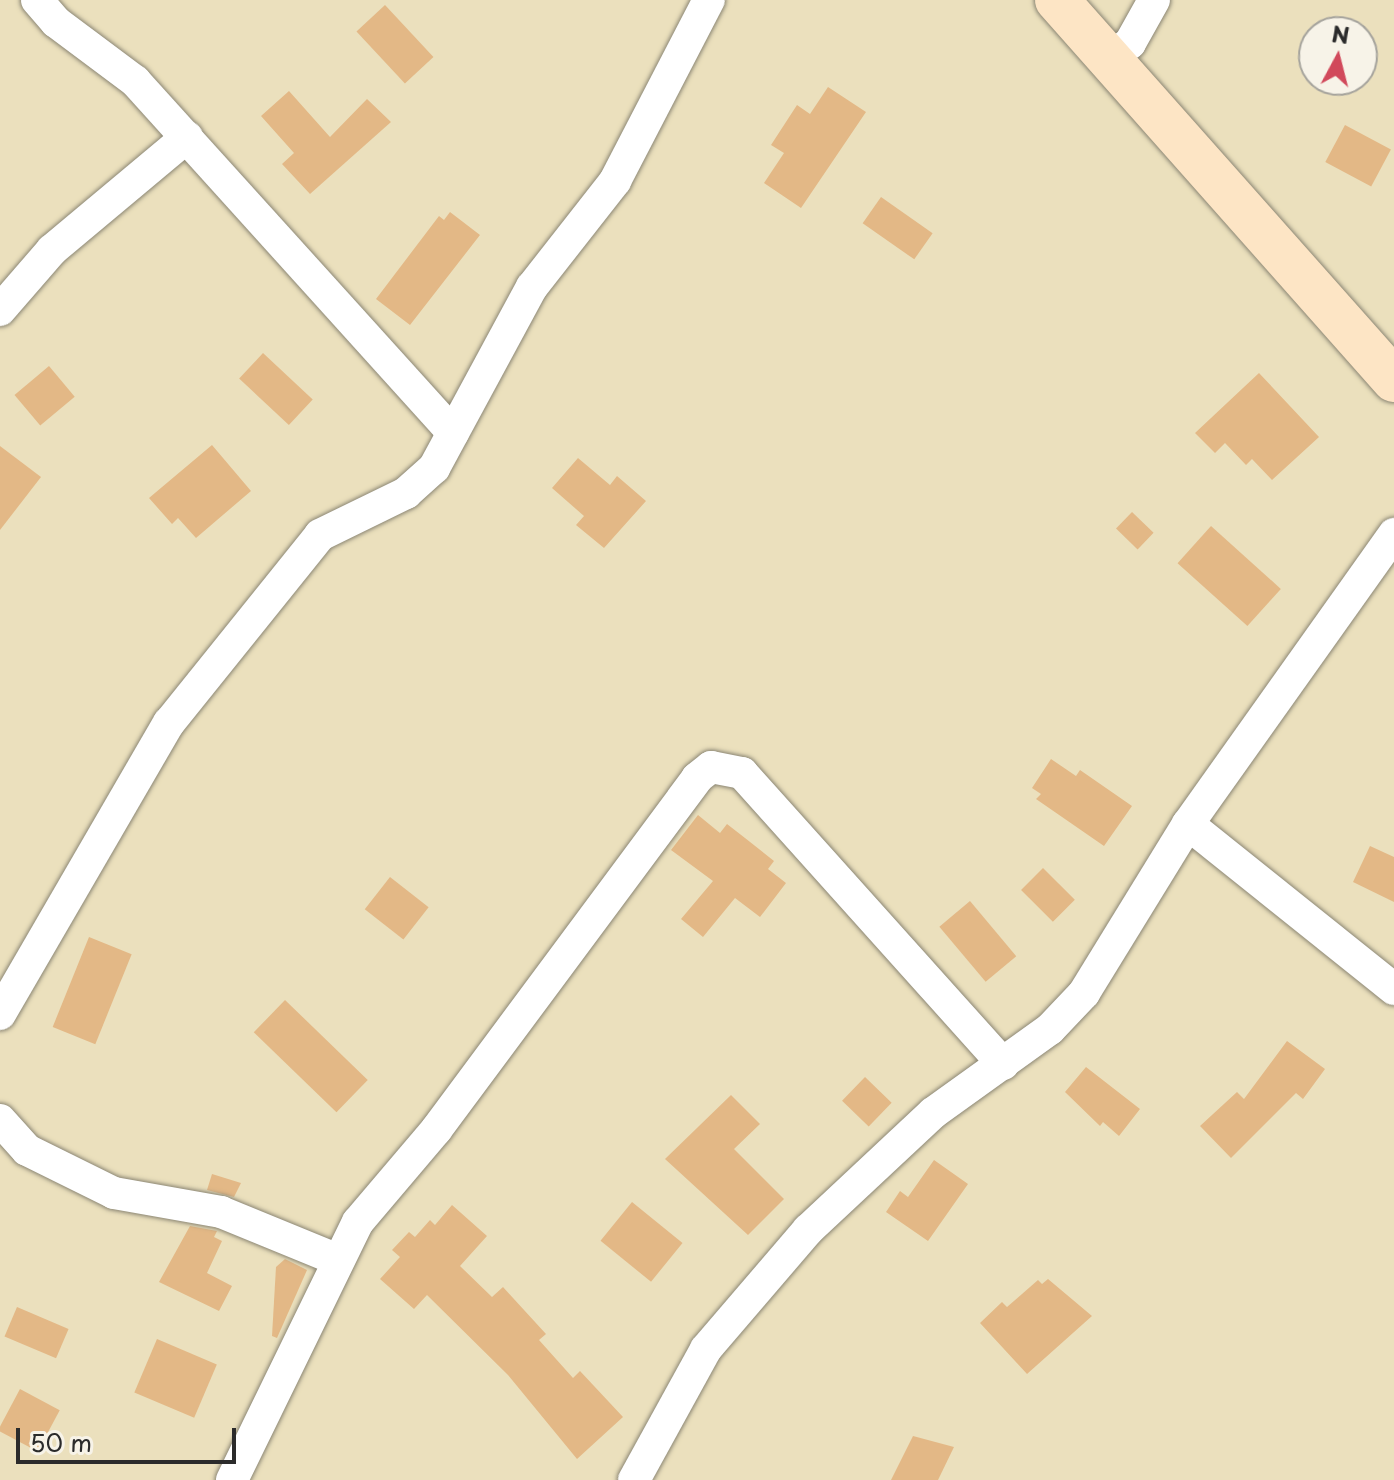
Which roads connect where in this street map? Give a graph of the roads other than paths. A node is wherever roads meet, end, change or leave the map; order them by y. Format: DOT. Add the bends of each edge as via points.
graph roads {
  1 [pos="37,0"];
  2 [pos="709,0"];
  3 [pos="1057,0"];
  4 [pos="1154,0"];
  5 [pos="1108,59"];
  6 [pos="187,137"];
  7 [pos="0,310"];
  8 [pos="1394,380"];
  9 [pos="453,433"];
  10 [pos="1394,534"];
  11 [pos="1188,824"];
  12 [pos="1394,989"];
  13 [pos="0,1014"];
  14 [pos="1003,1064"];
  15 [pos="0,1120"];
  16 [pos="338,1260"];
  17 [pos="232,1480"];
  18 [pos="634,1480"];
  1 -- 6 [label="street" via="56,22 135,81"];
  2 -- 9 [label="street" via="615,181 532,287"];
  3 -- 5 [label="street"];
  4 -- 5 [label="street" via="1130,43"];
  5 -- 8 [label="street"];
  6 -- 7 [label="street" via="52,250"];
  6 -- 9 [label="street"];
  9 -- 13 [label="street" via="434,468 406,493 320,535 169,723"];
  10 -- 11 [label="street"];
  11 -- 12 [label="street"];
  11 -- 14 [label="street" via="1084,993 1050,1029"];
  14 -- 16 [label="street" via="742,773 711,767 697,778 417,1155 372,1202"];
  14 -- 18 [label="street" via="933,1113 808,1230 706,1349"];
  15 -- 16 [label="street" via="27,1150 114,1193 221,1212"];
  16 -- 17 [label="street"];
}
